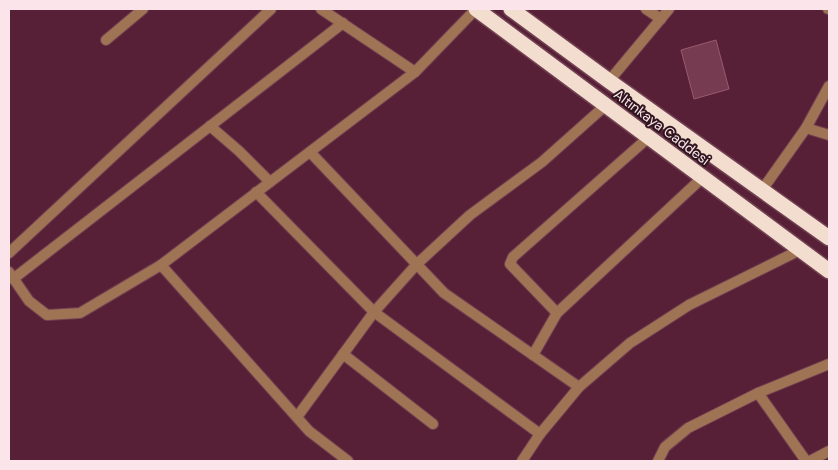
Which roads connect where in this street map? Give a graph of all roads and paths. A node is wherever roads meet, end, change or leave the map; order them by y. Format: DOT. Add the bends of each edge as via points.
graph roads {
  1 [pos="143,9"];
  2 [pos="271,9"];
  3 [pos="321,9"];
  4 [pos="476,9"];
  5 [pos="511,9"];
  6 [pos="646,9"];
  7 [pos="669,9"];
  8 [pos="661,19"];
  9 [pos="343,23"];
  10 [pos="106,40"];
  11 [pos="415,72"];
  12 [pos="609,81"];
  13 [pos="829,86"];
  14 [pos="606,105"];
  15 [pos="210,126"];
  16 [pos="806,128"];
  17 [pos="829,135"];
  18 [pos="648,137"];
  19 [pos="310,152"];
  20 [pos="702,178"];
  21 [pos="270,182"];
  22 [pos="762,190"];
  23 [pos="256,192"];
  24 [pos="829,238"];
  25 [pos="800,250"];
  26 [pos="9,253"];
  27 [pos="417,264"];
  28 [pos="161,265"];
  29 [pos="829,271"];
  30 [pos="11,276"];
  31 [pos="374,312"];
  32 [pos="557,313"];
  33 [pos="342,354"];
  34 [pos="533,355"];
  35 [pos="829,364"];
  36 [pos="579,387"];
  37 [pos="758,393"];
  38 [pos="297,416"];
  39 [pos="433,424"];
  40 [pos="540,434"];
  41 [pos="829,451"];
  42 [pos="348,461"];
  43 [pos="522,461"];
  44 [pos="658,461"];
  45 [pos="806,461"];
  46 [pos="810,461"];
  1 -- 10 [label="street"];
  2 -- 26 [label="street"];
  3 -- 9 [label="street"];
  4 -- 11 [label="street"];
  4 -- 14 [label="highway, Altınkaya Caddesi"];
  5 -- 12 [label="highway, Altınkaya Caddesi"];
  6 -- 8 [label="street"];
  7 -- 8 [label="street"];
  8 -- 12 [label="street"];
  9 -- 11 [label="street"];
  9 -- 15 [label="street"];
  11 -- 19 [label="street"];
  12 -- 22 [label="highway, Altınkaya Caddesi"];
  13 -- 16 [label="street"];
  14 -- 18 [label="highway, Altınkaya Caddesi"];
  14 -- 27 [label="street" via="542,162 470,215"];
  15 -- 21 [label="street"];
  15 -- 30 [label="street"];
  16 -- 17 [label="street"];
  16 -- 22 [label="street"];
  18 -- 20 [label="highway, Altınkaya Caddesi"];
  18 -- 32 [label="street" via="513,257 510,264"];
  19 -- 21 [label="street"];
  19 -- 27 [label="street"];
  20 -- 25 [label="highway, Altınkaya Caddesi"];
  20 -- 32 [label="street"];
  21 -- 23 [label="street"];
  22 -- 24 [label="highway, Altınkaya Caddesi"];
  23 -- 28 [label="street"];
  23 -- 31 [label="street"];
  25 -- 29 [label="highway, Altınkaya Caddesi"];
  25 -- 36 [label="street" via="689,305 630,343"];
  27 -- 31 [label="street"];
  27 -- 34 [label="street" via="444,293"];
  28 -- 30 [label="street" via="80,313 47,315 29,301"];
  28 -- 38 [label="street"];
  31 -- 33 [label="street"];
  31 -- 40 [label="street"];
  32 -- 34 [label="street"];
  33 -- 38 [label="street"];
  33 -- 39 [label="street"];
  34 -- 36 [label="street"];
  35 -- 37 [label="street"];
  36 -- 40 [label="street"];
  37 -- 44 [label="street" via="688,428 665,447"];
  37 -- 45 [label="street"];
  38 -- 42 [label="street" via="310,431"];
  40 -- 43 [label="street"];
  41 -- 46 [label="street"];
}
